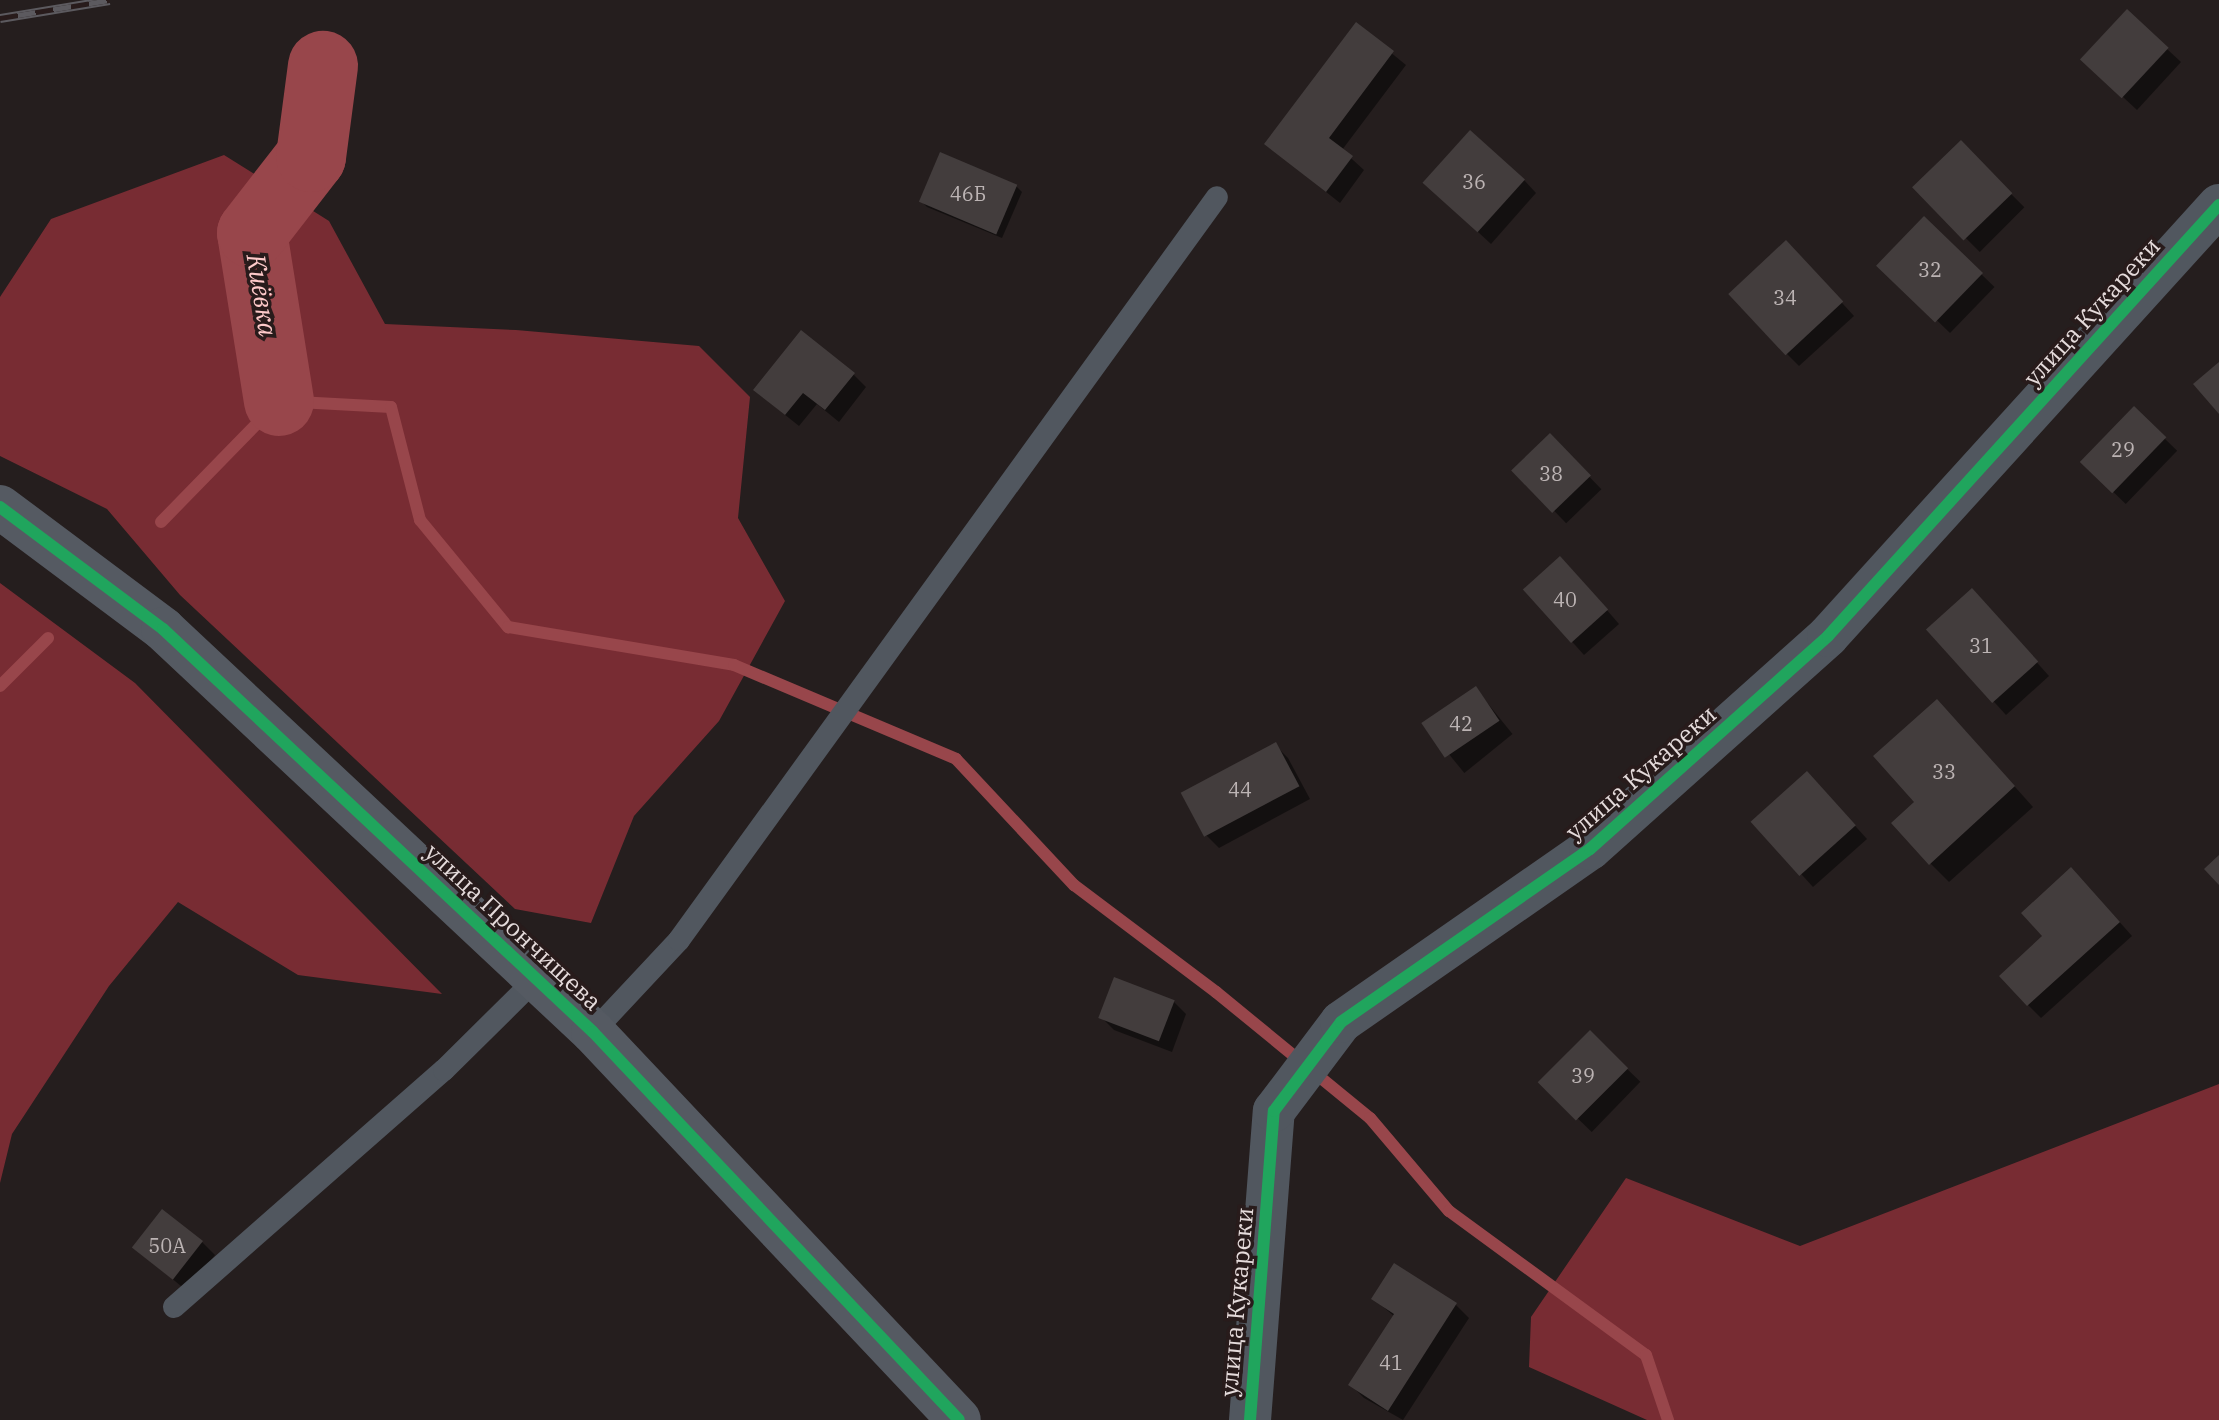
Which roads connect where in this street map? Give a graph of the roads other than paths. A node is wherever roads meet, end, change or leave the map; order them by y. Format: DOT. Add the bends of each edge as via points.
graph roads {
  1 [pos="1217,197"];
  2 [pos="2219,205"];
  3 [pos="0,507"];
  4 [pos="536,979"];
  5 [pos="593,1032"];
  6 [pos="174,1307"];
  7 [pos="959,1420"];
  8 [pos="1250,1420"];
  1 -- 5 [label="lane" via="679,940"];
  2 -- 8 [label="street, улица Кукареки" via="1828,636 1590,849 1341,1022 1274,1111"];
  3 -- 4 [label="street, улица Прончищева" via="163,629"];
  4 -- 5 [label="street, улица Прончищева"];
  4 -- 6 [label="lane" via="444,1070"];
  5 -- 7 [label="street, улица Прончищева"];
}
